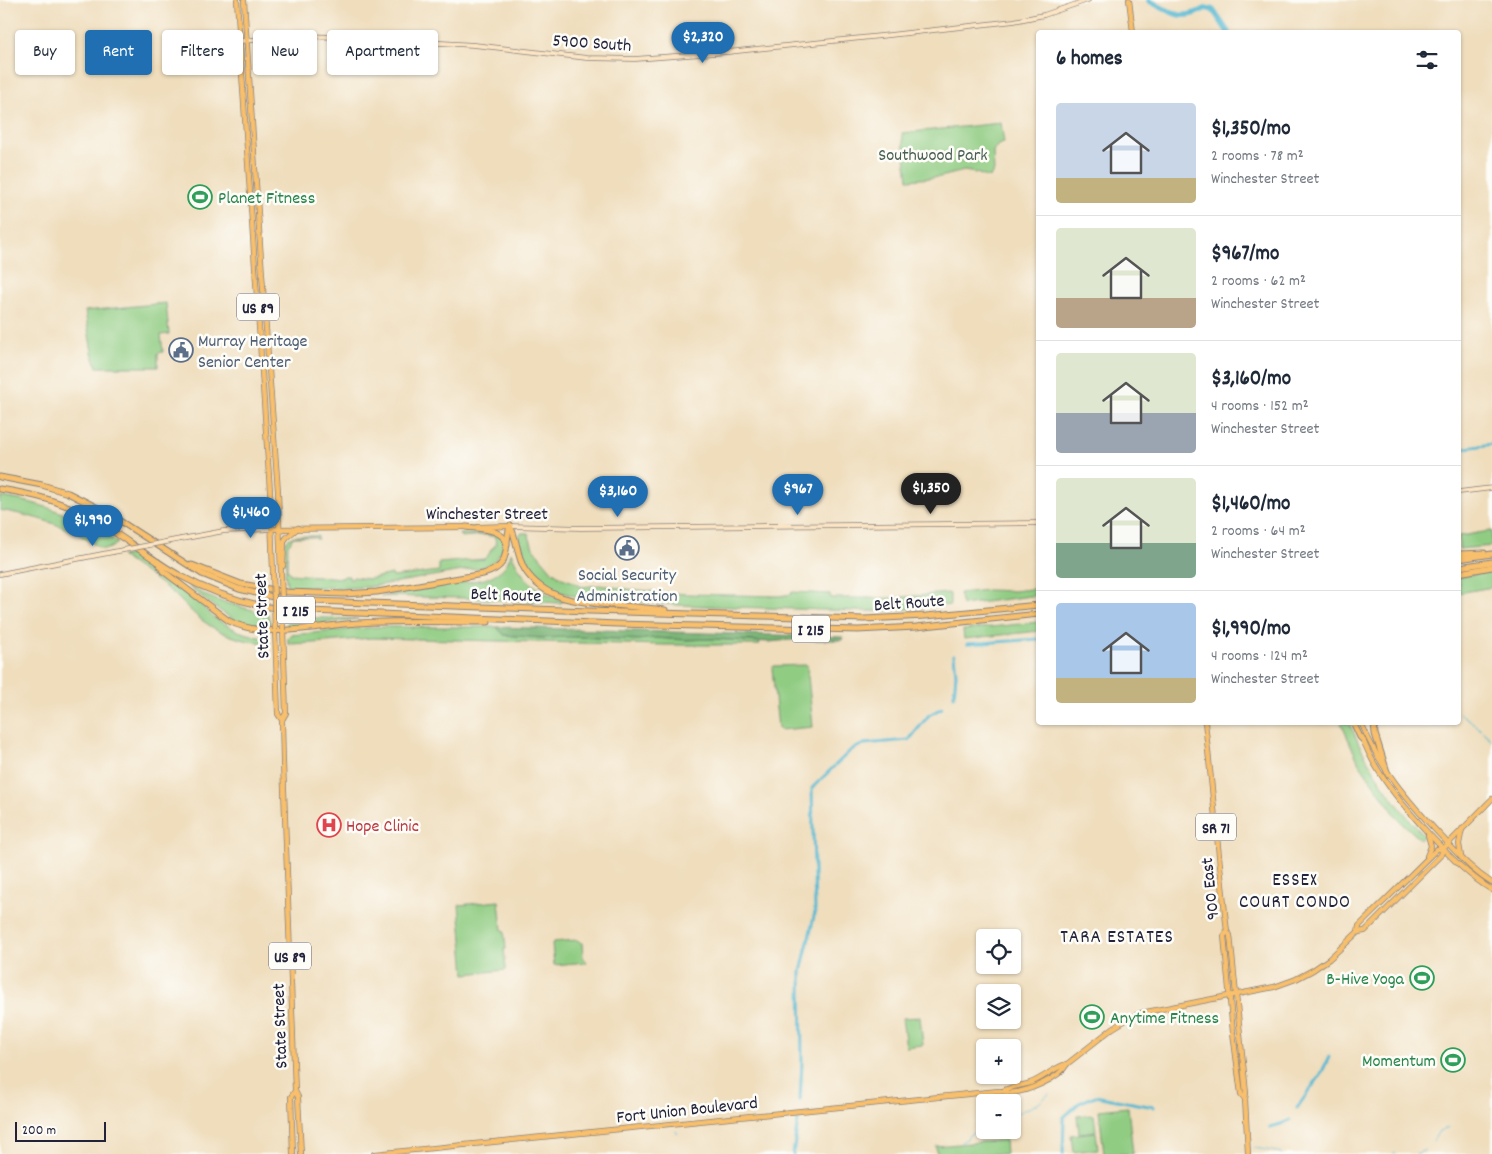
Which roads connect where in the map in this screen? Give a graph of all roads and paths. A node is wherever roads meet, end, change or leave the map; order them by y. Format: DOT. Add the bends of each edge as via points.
graph roads {
  1 [pos="237,0"];
  2 [pos="244,0"];
  3 [pos="1088,0"];
  4 [pos="1129,0"];
  5 [pos="239,30"];
  6 [pos="1133,30"];
  7 [pos="247,40"];
  8 [pos="243,41"];
  9 [pos="242,75"];
  10 [pos="0,477"];
  11 [pos="1492,488"];
  12 [pos="0,489"];
  13 [pos="1461,492"];
  14 [pos="1036,523"];
  15 [pos="510,526"];
  16 [pos="466,527"];
  17 [pos="299,528"];
  18 [pos="272,529"];
  19 [pos="280,529"];
  20 [pos="507,548"];
  21 [pos="1492,553"];
  22 [pos="1461,554"];
  23 [pos="174,556"];
  24 [pos="1461,559"];
  25 [pos="156,560"];
  26 [pos="1492,562"];
  27 [pos="1461,567"];
  28 [pos="1492,567"];
  29 [pos="1461,573"];
  30 [pos="0,574"];
  31 [pos="281,575"];
  32 [pos="1036,605"];
  33 [pos="712,614"];
  34 [pos="1036,614"];
  35 [pos="533,620"];
  36 [pos="275,630"];
  37 [pos="283,630"];
  38 [pos="282,720"];
  39 [pos="1205,725"];
  40 [pos="1355,725"];
  41 [pos="1362,725"];
  42 [pos="1374,725"];
  43 [pos="1363,740"];
  44 [pos="1388,775"];
  45 [pos="1492,800"];
  46 [pos="1462,830"];
  47 [pos="1427,832"];
  48 [pos="1448,844"];
  49 [pos="1443,849"];
  50 [pos="1461,857"];
  51 [pos="1422,864"];
  52 [pos="1492,883"];
  53 [pos="1492,890"];
  54 [pos="1227,932"];
  55 [pos="1358,932"];
  56 [pos="1236,995"];
  57 [pos="1230,996"];
  58 [pos="294,1091"];
  59 [pos="1244,1099"];
  60 [pos="293,1154"];
  61 [pos="301,1154"];
  62 [pos="374,1154"];
  63 [pos="1248,1154"];
  1 -- 5 [label="main road, State Street / US 89"];
  2 -- 7 [label="main road, State Street / US 89"];
  3 -- 7 [label="main road, 5900 South" via="1044,15 1014,20 877,37 644,58 598,58 474,44 338,37"];
  4 -- 6 [label="main road"];
  7 -- 8 [label="main road, 5900 South"];
  7 -- 19 [label="main road, State Street / US 89"];
  9 -- 18 [label="main road, State Street / US 89"];
  10 -- 23 [label="highway, Belt Route / I 215" via="68,493 106,512"];
  11 -- 13 [label="main road"];
  12 -- 25 [label="highway, Belt Route / I 215" via="60,503 90,517"];
  14 -- 15 [label="main road, Winchester Street"];
  15 -- 16 [label="main road, Winchester Street"];
  15 -- 20 [label="highway"];
  15 -- 33 [label="highway" via="525,570 555,596 576,602"];
  16 -- 17 [label="main road, Winchester Street"];
  16 -- 20 [label="highway" via="499,534 505,539"];
  17 -- 19 [label="main road, Winchester Street"];
  17 -- 31 [label="main road" via="284,541"];
  18 -- 19 [label="main road, Winchester Street"];
  18 -- 30 [label="main road, Winchester Street, bridge" via="224,531"];
  18 -- 36 [label="main road, State Street / US 89, bridge"];
  19 -- 31 [label="main road, State Street / US 89"];
  20 -- 23 [label="highway" via="498,568 489,572 377,592 344,594 287,592 241,584"];
  21 -- 22 [label="highway"];
  21 -- 24 [label="highway"];
  23 -- 33 [label="highway, Belt Route / I 215" via="202,574 230,586 286,600"];
  25 -- 35 [label="highway, Belt Route / I 215" via="196,584 237,600 287,610"];
  25 -- 36 [label="highway" via="163,571 229,621 239,626"];
  26 -- 27 [label="highway"];
  28 -- 29 [label="highway"];
  31 -- 37 [label="main road, State Street / US 89, bridge"];
  32 -- 33 [label="highway, Belt Route / I 215" via="897,619"];
  34 -- 35 [label="highway, Belt Route / I 215" via="858,630"];
  35 -- 37 [label="highway" via="358,623"];
  36 -- 37 [label="highway"];
  36 -- 38 [label="main road, State Street / US 89" via="278,714"];
  37 -- 38 [label="main road, State Street / US 89" via="286,713"];
  38 -- 58 [label="main road, State Street / US 89"];
  39 -- 54 [label="main road, 900 East / SR 71"];
  40 -- 43 [label="highway"];
  41 -- 44 [label="main road"];
  42 -- 44 [label="highway"];
  43 -- 47 [label="main road" via="1389,788"];
  44 -- 48 [label="main road"];
  45 -- 46 [label="main road, Fort Union Boulevard"];
  46 -- 48 [label="main road, Fort Union Boulevard"];
  46 -- 50 [label="main road"];
  47 -- 49 [label="main road"];
  47 -- 51 [label="main road" via="1431,848"];
  48 -- 49 [label="main road, Fort Union Boulevard"];
  48 -- 50 [label="main road"];
  49 -- 51 [label="main road, Fort Union Boulevard" via="1437,850"];
  49 -- 53 [label="main road" via="1469,875"];
  49 -- 55 [label="main road, Fort Union Boulevard" via="1442,854 1365,931"];
  50 -- 52 [label="main road"];
  51 -- 55 [label="main road, Fort Union Boulevard" via="1359,926"];
  54 -- 56 [label="main road, 900 East / SR 71" via="1230,935"];
  54 -- 57 [label="main road, 900 East / SR 71" via="1224,936"];
  55 -- 56 [label="main road, Fort Union Boulevard" via="1329,959 1296,979"];
  56 -- 57 [label="main road, Fort Union Boulevard"];
  56 -- 59 [label="main road, 900 East / SR 71"];
  57 -- 59 [label="main road, 900 East / SR 71"];
  57 -- 62 [label="main road, Fort Union Boulevard" via="1156,1009 1131,1017 1107,1032 1067,1064 1064,1070 1037,1086 1014,1092"];
  58 -- 60 [label="main road, State Street" via="291,1098"];
  58 -- 61 [label="main road, State Street / US 89" via="298,1097"];
  59 -- 63 [label="main road, 900 East / SR 71"];
}
